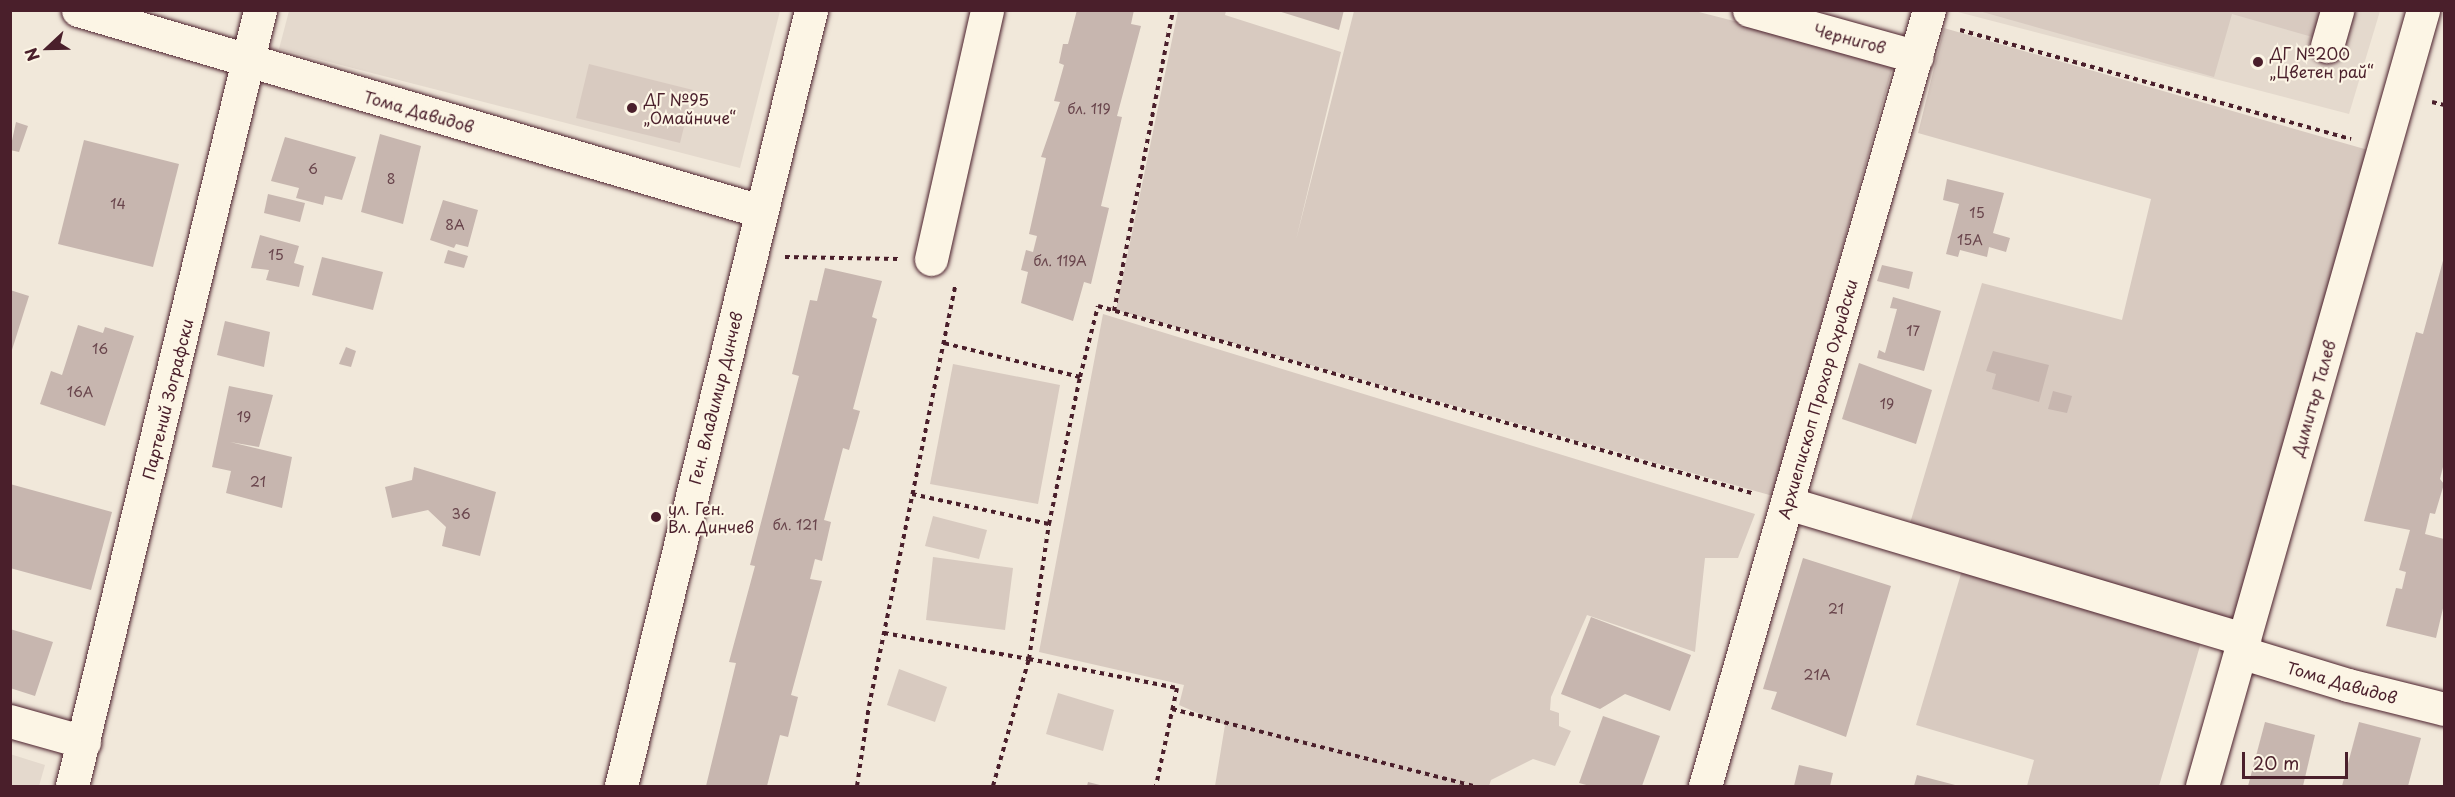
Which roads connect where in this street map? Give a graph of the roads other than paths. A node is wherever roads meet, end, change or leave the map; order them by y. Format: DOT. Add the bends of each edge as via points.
graph roads {
  1 [pos="78,10"];
  2 [pos="260,10"];
  3 [pos="811,10"];
  4 [pos="987,10"];
  5 [pos="1749,10"];
  6 [pos="2337,10"];
  7 [pos="2423,10"];
  8 [pos="1928,16"];
  9 [pos="2327,46"];
  10 [pos="1917,57"];
  11 [pos="248,62"];
  12 [pos="760,211"];
  13 [pos="931,259"];
  14 [pos="1787,503"];
  15 [pos="2242,646"];
  16 [pos="2445,709"];
  17 [pos="10,721"];
  18 [pos="84,742"];
  19 [pos="72,786"];
  20 [pos="621,786"];
  21 [pos="1705,786"];
  22 [pos="2202,786"];
  1 -- 11 [label="street, Тома Давидов"];
  2 -- 11 [label="street, Партений Зографски"];
  3 -- 12 [label="street, Ген. Владимир Динчев"];
  4 -- 13 [label="street"];
  5 -- 10 [label="street, Чернигов"];
  6 -- 9 [label="street"];
  7 -- 15 [label="street, Димитър Талев"];
  8 -- 10 [label="street, Архиепископ Прохор Охридски"];
  10 -- 14 [label="street, Архиепископ Прохор Охридски"];
  11 -- 12 [label="street, Тома Давидов"];
  11 -- 18 [label="street, Партений Зографски"];
  12 -- 20 [label="street, Ген. Владимир Динчев"];
  14 -- 15 [label="street, Тома Давидов"];
  14 -- 21 [label="street, Архиепископ Прохор Охридски"];
  15 -- 16 [label="street, Тома Давидов" via="2348,685"];
  15 -- 22 [label="street, Димитър Талев"];
  17 -- 18 [label="street"];
  18 -- 19 [label="street, Партений Зографски"];
}
